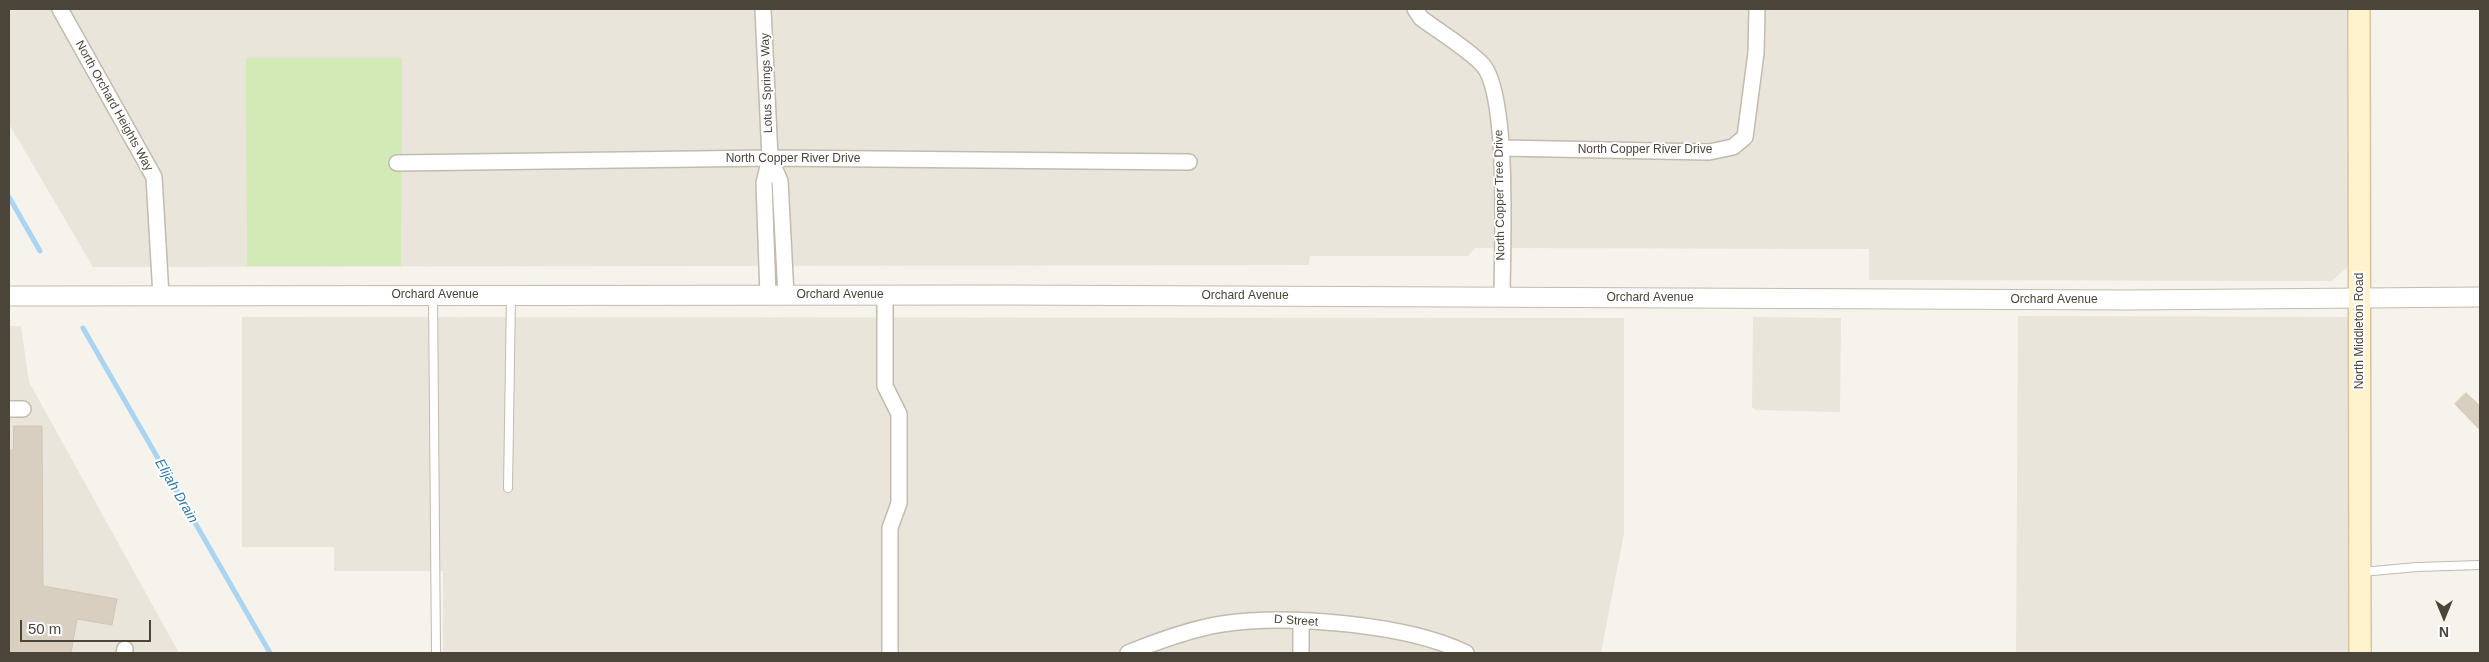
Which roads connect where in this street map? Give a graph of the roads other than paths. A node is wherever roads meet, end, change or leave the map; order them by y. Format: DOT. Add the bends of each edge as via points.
graph roads {
  1 [pos="60,9"];
  2 [pos="763,9"];
  3 [pos="1415,9"];
  4 [pos="1757,9"];
  5 [pos="2360,9"];
  6 [pos="1502,148"];
  7 [pos="770,158"];
  8 [pos="1189,162"];
  9 [pos="397,163"];
  10 [pos="511,294"];
  11 [pos="433,295"];
  12 [pos="777,295"];
  13 [pos="885,295"];
  14 [pos="9,296"];
  15 [pos="161,296"];
  16 [pos="1502,297"];
  17 [pos="2480,297"];
  18 [pos="2360,298"];
  19 [pos="508,488"];
  20 [pos="2480,565"];
  21 [pos="2360,572"];
  22 [pos="1301,621"];
  23 [pos="436,653"];
  24 [pos="890,653"];
  25 [pos="1128,653"];
  26 [pos="1301,653"];
  27 [pos="1466,653"];
  28 [pos="2360,653"];
  1 -- 15 [label="street, North Orchard Heights Way" via="154,177"];
  2 -- 7 [label="street, Lotus Springs Way"];
  3 -- 6 [label="street, North Copper Tree Drive" via="1421,18 1486,70 1493,82"];
  4 -- 6 [label="street, North Copper River Drive" via="1756,52 1745,138 1733,146 1709,152"];
  5 -- 18 [label="main road, North Middleton Road"];
  6 -- 16 [label="street, North Copper Tree Drive"];
  7 -- 8 [label="street, North Copper River Drive"];
  7 -- 9 [label="street, North Copper River Drive"];
  7 -- 12 [label="street, Lotus Springs Way" via="780,181"];
  10 -- 11 [label="street, Orchard Avenue"];
  10 -- 12 [label="street, Orchard Avenue"];
  10 -- 19 [label="lane"];
  11 -- 15 [label="street, Orchard Avenue"];
  11 -- 23 [label="lane"];
  12 -- 13 [label="street, Orchard Avenue"];
  13 -- 16 [label="street, Orchard Avenue"];
  13 -- 24 [label="street" via="885,386 899,414 899,503 890,528"];
  14 -- 15 [label="street, Orchard Avenue"];
  16 -- 18 [label="street, Orchard Avenue"];
  17 -- 18 [label="street, Orchard Avenue"];
  18 -- 21 [label="main road, North Middleton Road"];
  20 -- 21 [label="lane"];
  21 -- 28 [label="main road, North Middleton Road"];
  22 -- 25 [label="street, D Street" via="1261,619 1221,624"];
  22 -- 26 [label="street"];
  22 -- 27 [label="street, D Street" via="1389,629"];
}
